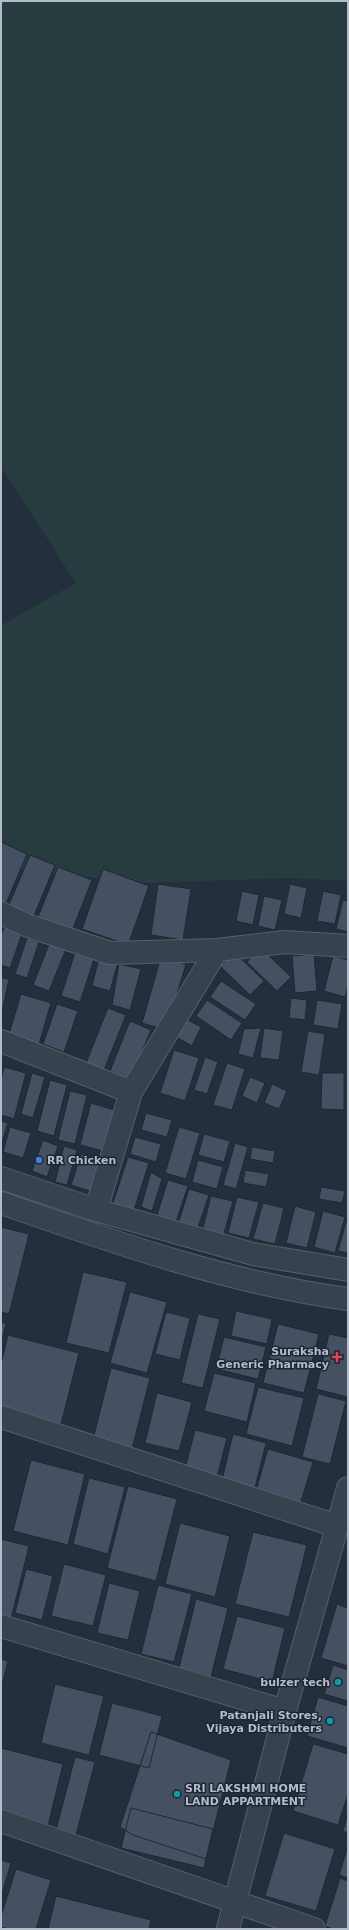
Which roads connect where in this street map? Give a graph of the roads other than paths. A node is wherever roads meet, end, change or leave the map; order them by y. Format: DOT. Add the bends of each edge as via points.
graph roads {
  1 [pos="1,913"];
  2 [pos="348,946"];
  3 [pos="217,950"];
  4 [pos="1,1041"];
  5 [pos="131,1092"];
  6 [pos="1,1178"];
  7 [pos="1,1203"];
  8 [pos="96,1210"];
  9 [pos="348,1270"];
  10 [pos="348,1299"];
  11 [pos="1,1417"];
  12 [pos="348,1488"];
  13 [pos="337,1526"];
  14 [pos="1,1626"];
  15 [pos="285,1711"];
  16 [pos="1,1821"];
  17 [pos="236,1902"];
  18 [pos="228,1929"];
  19 [pos="314,1929"];
  1 -- 3 [label="street" via="26,925 110,953"];
  2 -- 3 [label="street" via="285,942"];
  3 -- 5 [label="street"];
  4 -- 5 [label="street"];
  5 -- 8 [label="street"];
  6 -- 8 [label="street"];
  7 -- 10 [label="street" via="149,1254 244,1279"];
  8 -- 9 [label="street" via="253,1254"];
  11 -- 13 [label="street"];
  12 -- 13 [label="street"];
  13 -- 15 [label="street"];
  14 -- 15 [label="street"];
  15 -- 17 [label="street"];
  16 -- 17 [label="street"];
  17 -- 18 [label="street"];
  17 -- 19 [label="street"];
}
